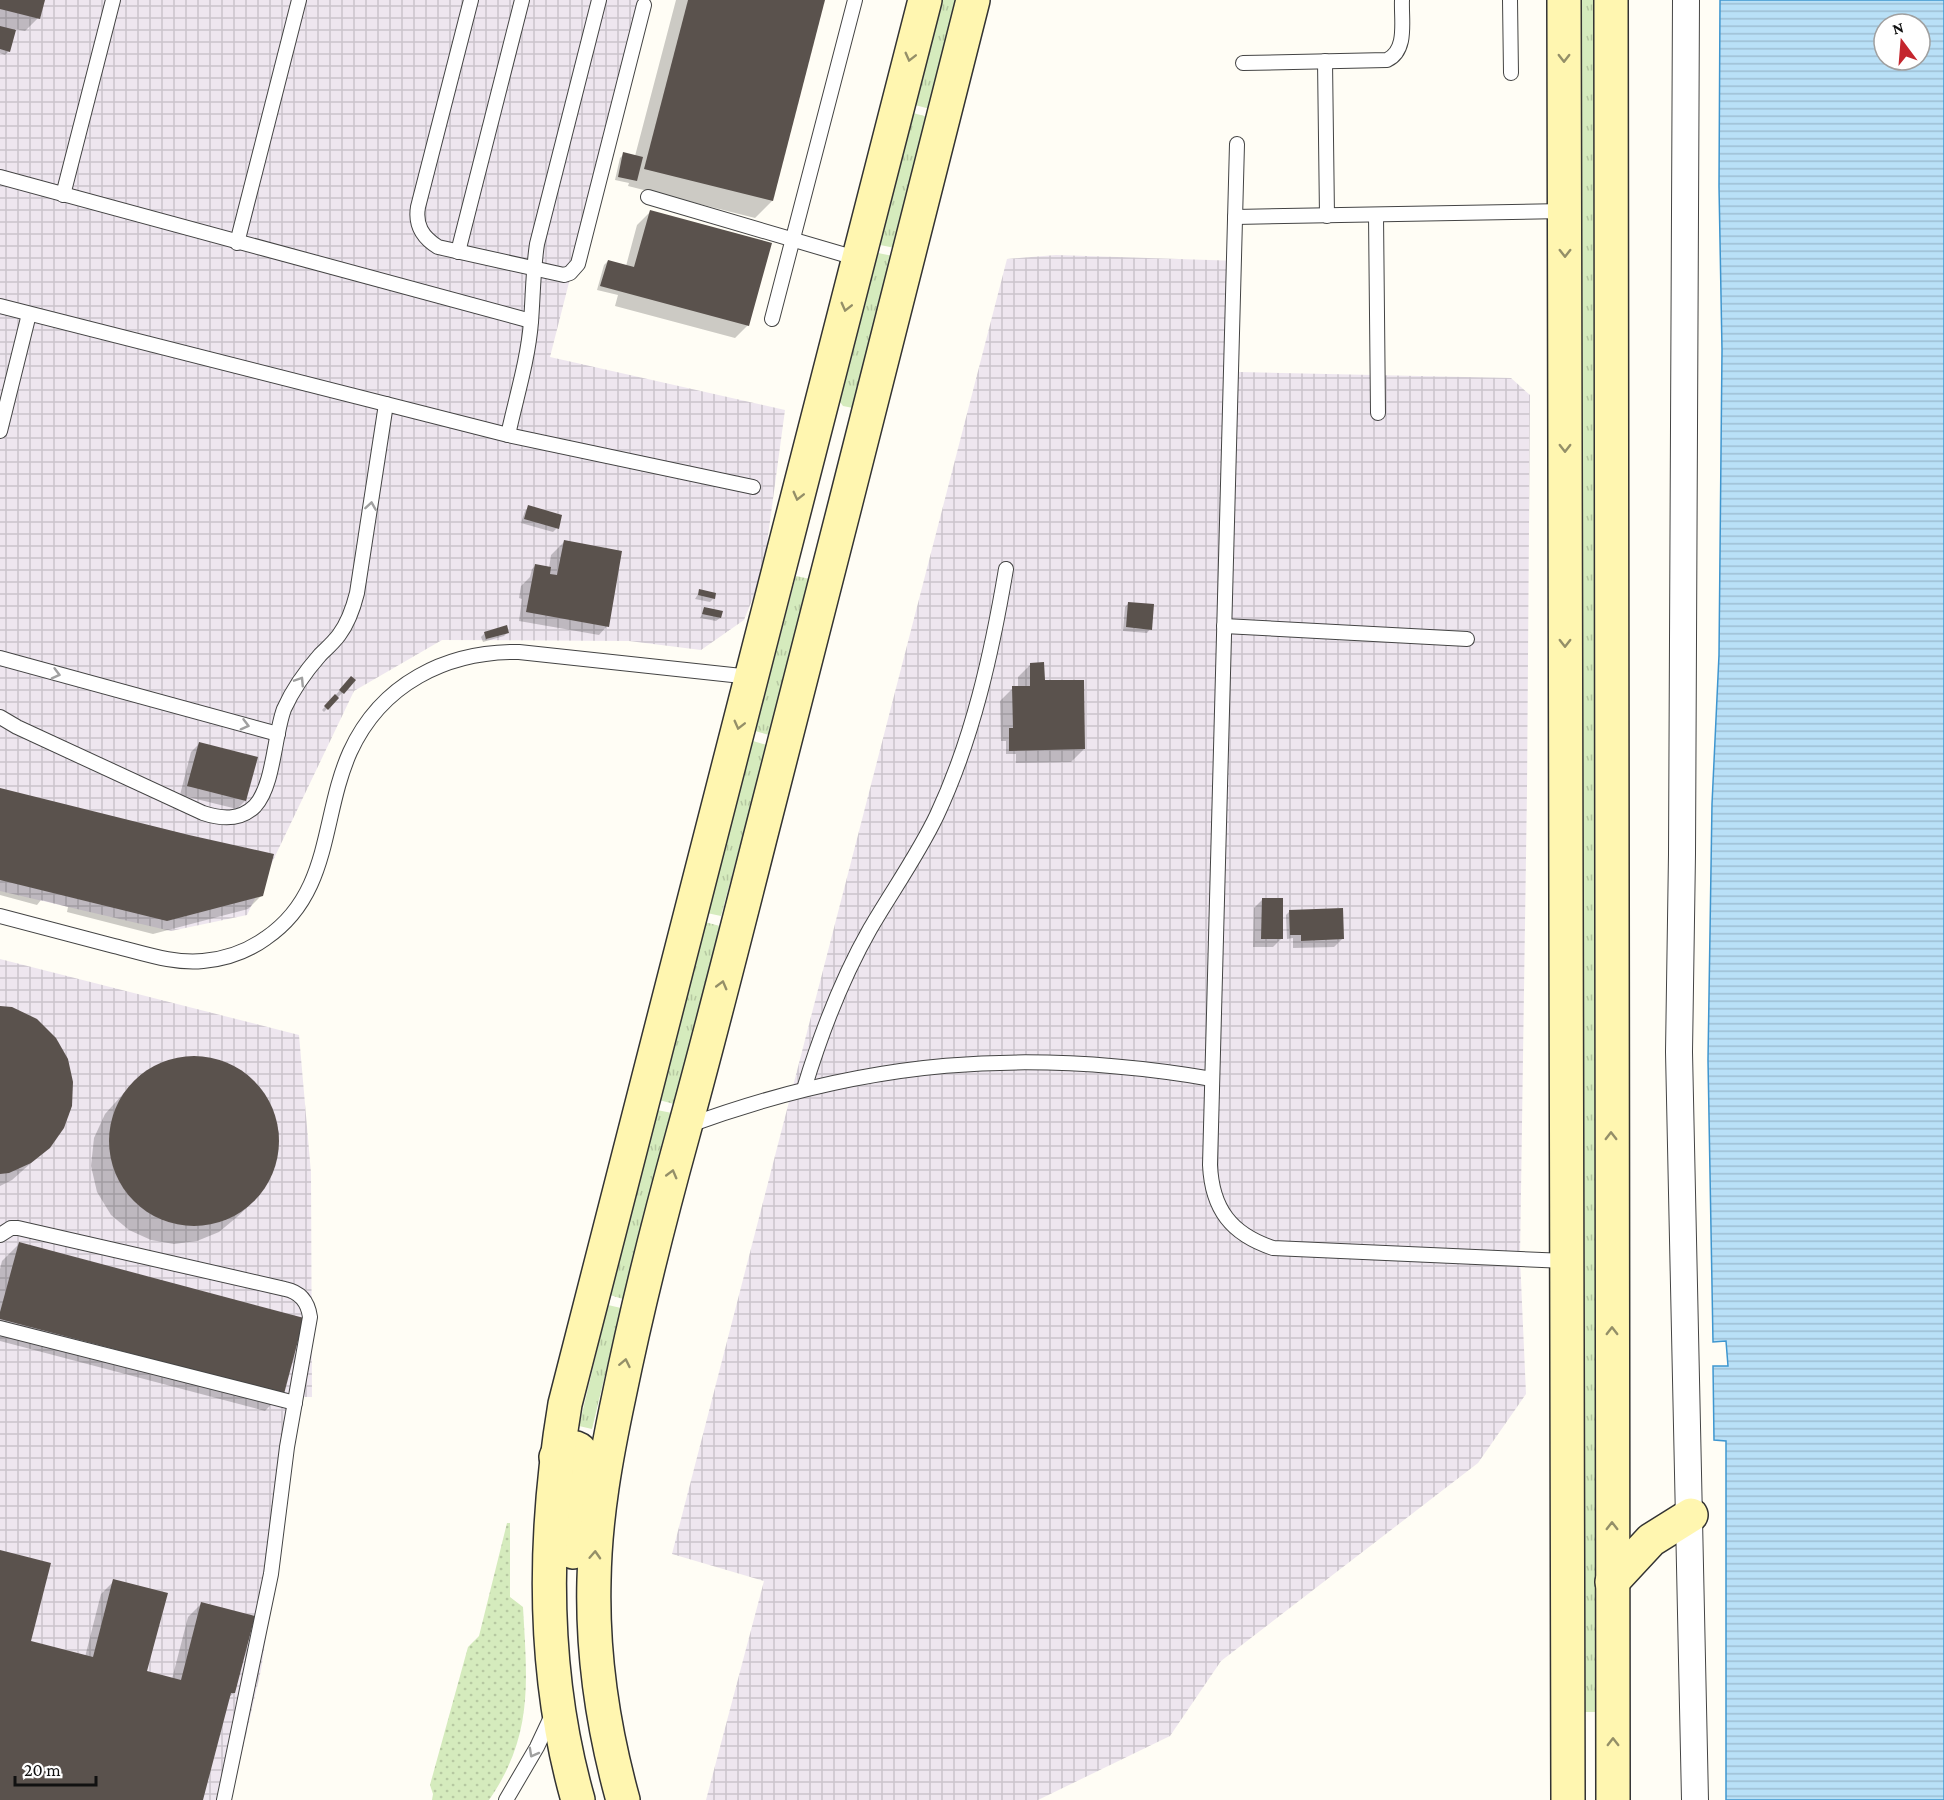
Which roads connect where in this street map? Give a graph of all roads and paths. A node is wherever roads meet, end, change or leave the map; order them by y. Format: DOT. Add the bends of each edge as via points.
graph roads {
  1 [pos="113,0"];
  2 [pos="299,0"];
  3 [pos="471,0"];
  4 [pos="522,0"];
  5 [pos="599,0"];
  6 [pos="855,0"];
  7 [pos="925,0"];
  8 [pos="973,0"];
  9 [pos="1402,0"];
  10 [pos="1510,0"];
  11 [pos="1564,0"];
  12 [pos="1611,0"];
  13 [pos="1686,0"];
  14 [pos="644,5"];
  15 [pos="1325,61"];
  16 [pos="1243,63"];
  17 [pos="1510,73"];
  18 [pos="1237,144"];
  19 [pos="0,177"];
  20 [pos="63,195"];
  21 [pos="648,197"];
  22 [pos="1564,211"];
  23 [pos="1376,215"];
  24 [pos="1327,216"];
  25 [pos="1235,217"];
  26 [pos="793,239"];
  27 [pos="237,243"];
  28 [pos="458,252"];
  29 [pos="859,259"];
  30 [pos="533,269"];
  31 [pos="0,306"];
  32 [pos="29,314"];
  33 [pos="772,320"];
  34 [pos="531,321"];
  35 [pos="386,404"];
  36 [pos="1378,413"];
  37 [pos="0,431"];
  38 [pos="508,435"];
  39 [pos="753,487"];
  40 [pos="1006,569"];
  41 [pos="1224,626"];
  42 [pos="1467,639"];
  43 [pos="0,658"];
  44 [pos="751,677"];
  45 [pos="0,717"];
  46 [pos="278,734"];
  47 [pos="0,916"];
  48 [pos="1212,1079"];
  49 [pos="804,1089"];
  50 [pos="685,1127"];
  51 [pos="0,1235"];
  52 [pos="1566,1262"];
  53 [pos="0,1328"];
  54 [pos="295,1403"];
  55 [pos="556,1457"];
  56 [pos="1690,1515"];
  57 [pos="1612,1582"];
  58 [pos="557,1703"];
  59 [pos="605,1723"];
  60 [pos="1567,1744"];
  61 [pos="224,1800"];
  62 [pos="506,1800"];
  63 [pos="578,1800"];
  64 [pos="623,1800"];
  65 [pos="1568,1800"];
  66 [pos="1592,1800"];
  67 [pos="1613,1800"];
  68 [pos="1695,1800"];
  1 -- 20 [label="lane"];
  2 -- 27 [label="lane"];
  3 -- 28 [label="lane" via="417,217 429,242"];
  4 -- 28 [label="lane"];
  5 -- 30 [label="lane"];
  6 -- 26 [label="lane"];
  7 -- 29 [label="main road, one-way"];
  50 -- 8 [label="main road, one-way"];
  9 -- 15 [label="lane" via="1401,46 1396,55 1387,60"];
  10 -- 17 [label="lane"];
  11 -- 22 [label="main road, one-way"];
  57 -- 12 [label="main road, one-way"];
  13 -- 56 [label="street" via="1679,1052"];
  14 -- 30 [label="lane" via="578,264 564,275"];
  15 -- 16 [label="lane"];
  15 -- 24 [label="lane"];
  18 -- 25 [label="lane"];
  19 -- 20 [label="lane"];
  20 -- 27 [label="lane"];
  21 -- 26 [label="lane"];
  22 -- 23 [label="lane"];
  22 -- 52 [label="main road, one-way"];
  23 -- 24 [label="lane"];
  23 -- 36 [label="lane"];
  24 -- 25 [label="lane"];
  25 -- 41 [label="lane"];
  26 -- 29 [label="lane"];
  26 -- 33 [label="lane"];
  27 -- 34 [label="lane"];
  28 -- 30 [label="lane"];
  29 -- 44 [label="main road, one-way"];
  30 -- 34 [label="lane"];
  31 -- 32 [label="lane"];
  32 -- 35 [label="lane"];
  32 -- 37 [label="lane"];
  34 -- 38 [label="lane"];
  35 -- 38 [label="lane"];
  46 -- 35 [label="lane, one-way" via="293,690 351,616"];
  38 -- 39 [label="lane"];
  40 -- 49 [label="lane" via="982,686 948,789 917,855 851,964 833,1002"];
  41 -- 42 [label="lane"];
  41 -- 48 [label="lane"];
  43 -- 46 [label="lane, one-way"];
  44 -- 47 [label="lane" via="519,652 473,655 429,670 391,696 375,713 351,752 319,866 303,902 276,932 242,952 204,961 164,958"];
  44 -- 55 [label="main road, one-way" via="578,1351"];
  45 -- 46 [label="lane" via="220,819 238,816 254,807 264,792"];
  48 -- 49 [label="lane" via="1103,1064 990,1062 879,1073"];
  48 -- 52 [label="lane" via="1210,1181 1214,1197 1231,1224 1257,1243 1273,1248"];
  49 -- 50 [label="lane"];
  59 -- 50 [label="main road, one-way" via="594,1628 595,1545 601,1485 629,1348"];
  51 -- 54 [label="lane" via="18,1228 293,1291 305,1301 310,1317"];
  52 -- 60 [label="main road"];
  53 -- 54 [label="lane"];
  54 -- 61 [label="lane" via="271,1574"];
  55 -- 58 [label="main road" via="548,1585"];
  55 -- 59 [label="main road" via="568,1448 585,1456 576,1501 574,1594 581,1649"];
  56 -- 57 [label="main road" via="1651,1540"];
  56 -- 68 [label="street"];
  67 -- 57 [label="main road, one-way"];
  58 -- 62 [label="lane, one-way"];
  58 -- 63 [label="main road"];
  59 -- 64 [label="main road"];
  60 -- 65 [label="main road"];
  60 -- 66 [label="main road" via="1582,1747 1591,1757"];
}
